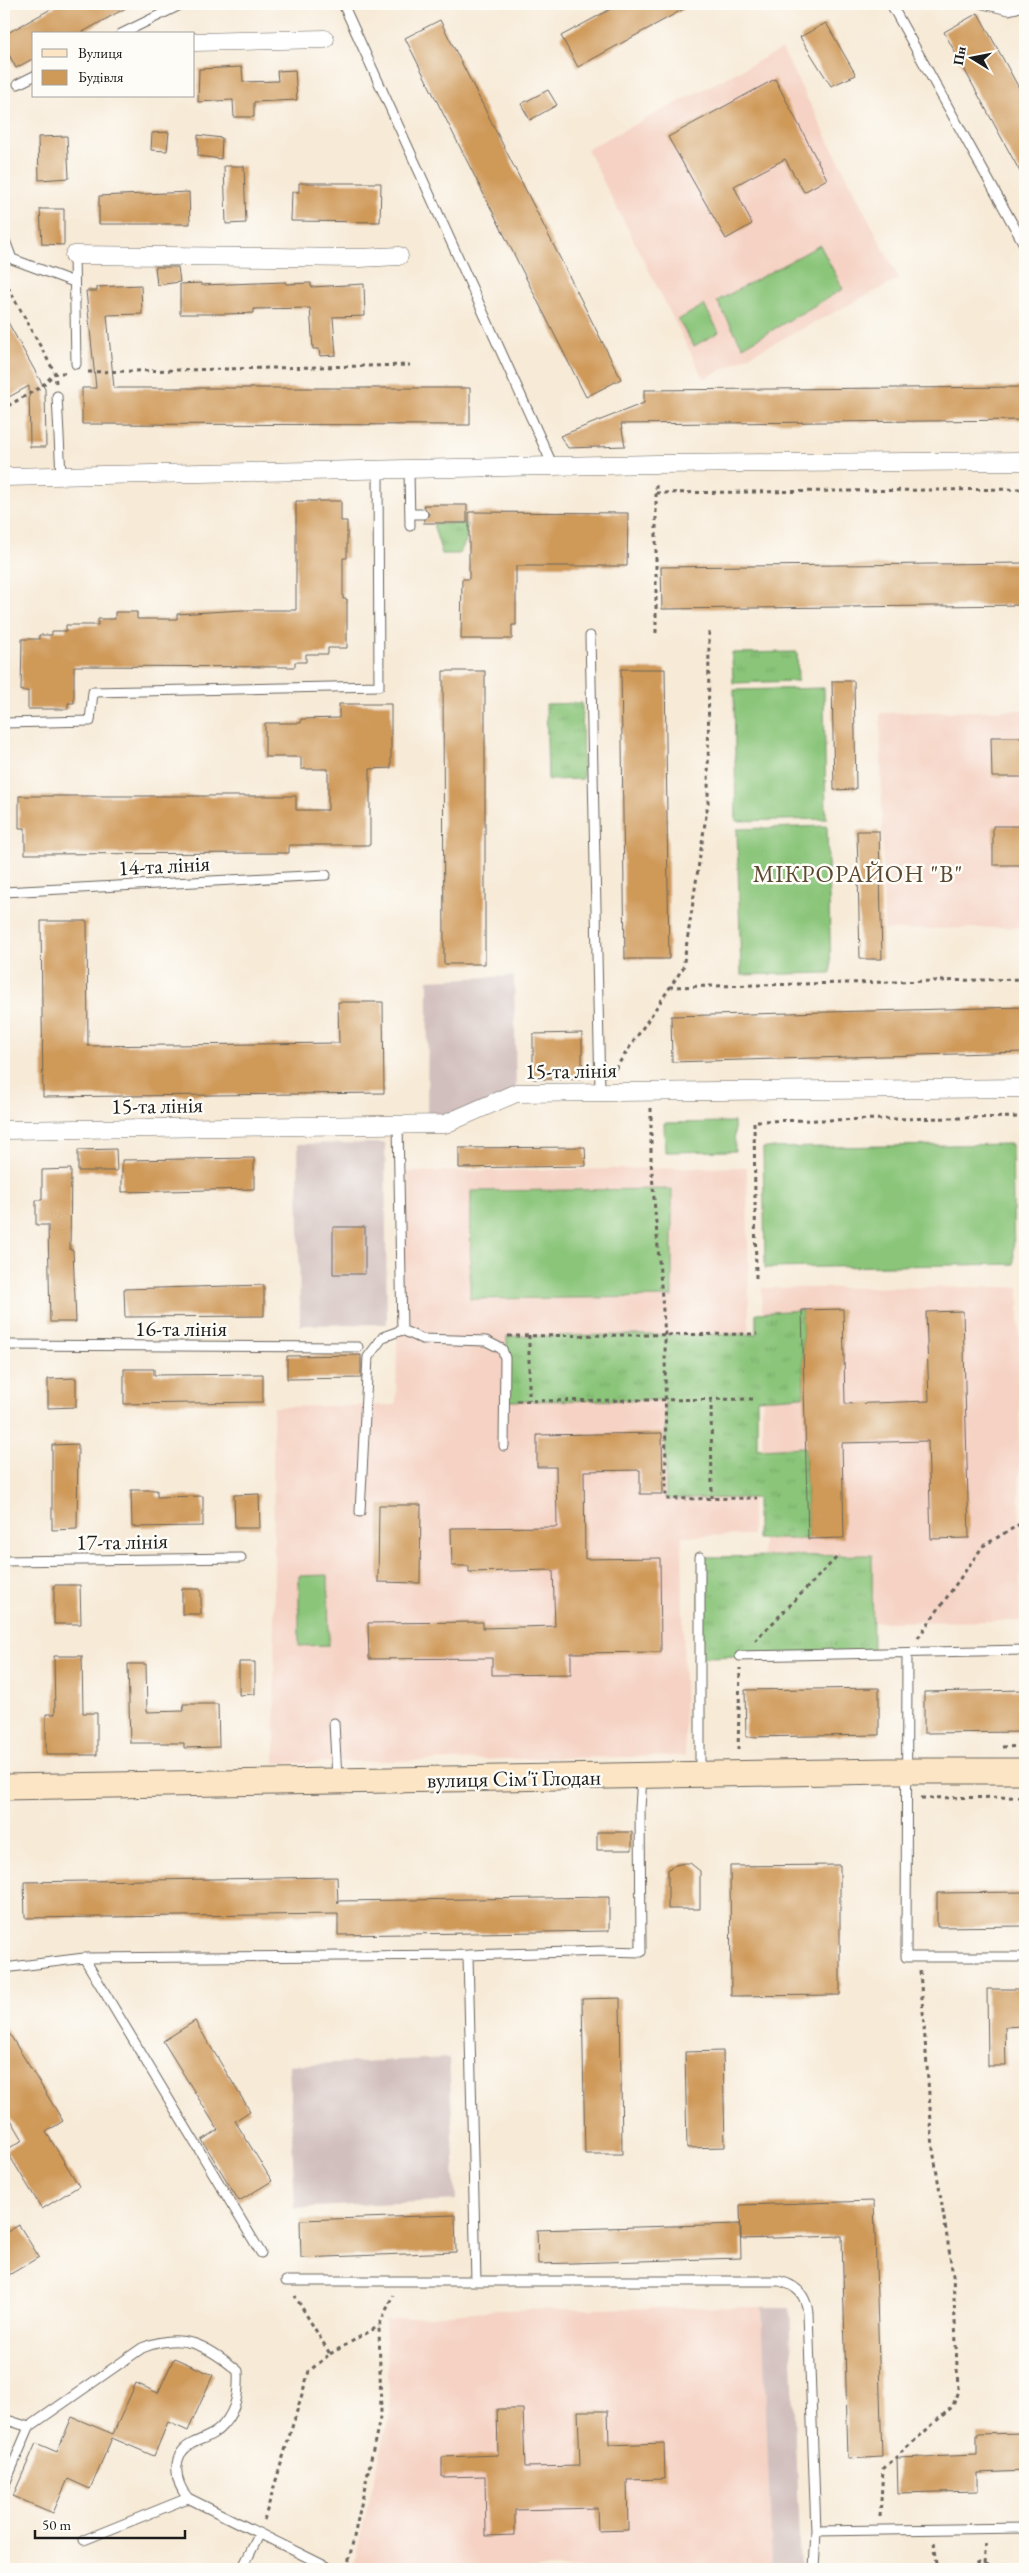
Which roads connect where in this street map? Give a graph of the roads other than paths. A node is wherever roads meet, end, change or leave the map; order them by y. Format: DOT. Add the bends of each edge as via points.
graph roads {
  1 [pos="182,4"];
  2 [pos="342,4"];
  3 [pos="891,4"];
  4 [pos="983,4"];
  5 [pos="1025,6"];
  6 [pos="125,32"];
  7 [pos="325,39"];
  8 [pos="195,42"];
  9 [pos="32,77"];
  10 [pos="18,84"];
  11 [pos="4,238"];
  12 [pos="1025,246"];
  13 [pos="74,255"];
  14 [pos="399,256"];
  15 [pos="74,282"];
  16 [pos="76,364"];
  17 [pos="57,396"];
  18 [pos="1025,460"];
  19 [pos="553,466"];
  20 [pos="378,470"];
  21 [pos="409,470"];
  22 [pos="60,476"];
  23 [pos="4,477"];
  24 [pos="410,514"];
  25 [pos="423,514"];
  26 [pos="410,526"];
  27 [pos="590,636"];
  28 [pos="4,723"];
  29 [pos="326,875"];
  30 [pos="4,892"];
  31 [pos="1025,1088"];
  32 [pos="600,1091"];
  33 [pos="398,1125"];
  34 [pos="4,1130"];
  35 [pos="402,1330"];
  36 [pos="4,1345"];
  37 [pos="358,1348"];
  38 [pos="504,1446"];
  39 [pos="360,1512"];
  40 [pos="700,1557"];
  41 [pos="241,1558"];
  42 [pos="4,1561"];
  43 [pos="1025,1650"];
  44 [pos="907,1653"];
  45 [pos="740,1656"];
  46 [pos="334,1723"];
  47 [pos="907,1771"];
  48 [pos="1025,1771"];
  49 [pos="700,1775"];
  50 [pos="642,1776"];
  51 [pos="337,1781"];
  52 [pos="4,1787"];
  53 [pos="468,1955"];
  54 [pos="1025,1957"];
  55 [pos="84,1958"];
  56 [pos="4,1968"];
  57 [pos="261,2253"];
  58 [pos="286,2281"];
  59 [pos="476,2281"];
  60 [pos="4,2419"];
  61 [pos="29,2427"];
  62 [pos="4,2486"];
  63 [pos="188,2498"];
  64 [pos="1025,2528"];
  65 [pos="816,2531"];
  66 [pos="259,2535"];
  67 [pos="84,2540"];
  68 [pos="242,2569"];
  69 [pos="331,2569"];
  70 [pos="814,2569"];
  1 -- 6 [label="lane"];
  2 -- 19 [label="lane"];
  3 -- 12 [label="lane"];
  4 -- 5 [label="lane" via="1010,10"];
  7 -- 8 [label="street"];
  9 -- 10 [label="lane"];
  11 -- 15 [label="lane" via="12,259"];
  13 -- 14 [label="street"];
  13 -- 15 [label="lane"];
  15 -- 16 [label="lane"];
  17 -- 22 [label="lane"];
  18 -- 19 [label="street"];
  19 -- 21 [label="street"];
  20 -- 21 [label="street"];
  20 -- 22 [label="street"];
  20 -- 28 [label="lane" via="379,686 93,692 90,722"];
  21 -- 24 [label="lane"];
  22 -- 23 [label="street"];
  24 -- 25 [label="lane"];
  24 -- 26 [label="lane"];
  27 -- 32 [label="lane"];
  29 -- 30 [label="lane, 14-та лінія"];
  31 -- 32 [label="street, 15-та лінія"];
  32 -- 33 [label="street, 15-та лінія" via="516,1093 445,1124"];
  33 -- 34 [label="street, 15-та лінія"];
  33 -- 35 [label="lane"];
  35 -- 38 [label="lane" via="422,1339 486,1341 502,1349 505,1358"];
  35 -- 39 [label="lane" via="384,1336 368,1357"];
  36 -- 37 [label="lane, 16-та лінія"];
  40 -- 49 [label="lane"];
  41 -- 42 [label="lane, 17-та лінія"];
  43 -- 44 [label="lane"];
  44 -- 45 [label="lane"];
  44 -- 47 [label="lane"];
  46 -- 51 [label="lane"];
  47 -- 48 [label="street, вулиця Сім'ї Глодан"];
  47 -- 49 [label="street, вулиця Сім'ї Глодан"];
  47 -- 54 [label="lane" via="906,1957"];
  49 -- 50 [label="street, вулиця Сім'ї Глодан"];
  50 -- 51 [label="street, вулиця Сім'ї Глодан"];
  50 -- 53 [label="lane" via="640,1952"];
  51 -- 52 [label="street, вулиця Сім'ї Глодан"];
  53 -- 55 [label="lane"];
  53 -- 59 [label="lane"];
  55 -- 56 [label="lane"];
  55 -- 57 [label="lane"];
  58 -- 59 [label="lane"];
  59 -- 65 [label="lane" via="780,2281 797,2288 803,2295 808,2313"];
  60 -- 61 [label="lane"];
  61 -- 62 [label="lane"];
  61 -- 63 [label="lane" via="142,2348 158,2341 175,2339 217,2353 238,2371 239,2391 234,2410 223,2426 208,2438 190,2445 178,2461 177,2481"];
  63 -- 66 [label="lane"];
  63 -- 67 [label="lane"];
  64 -- 65 [label="lane"];
  65 -- 70 [label="lane"];
  66 -- 68 [label="lane"];
  66 -- 69 [label="lane"];
}
